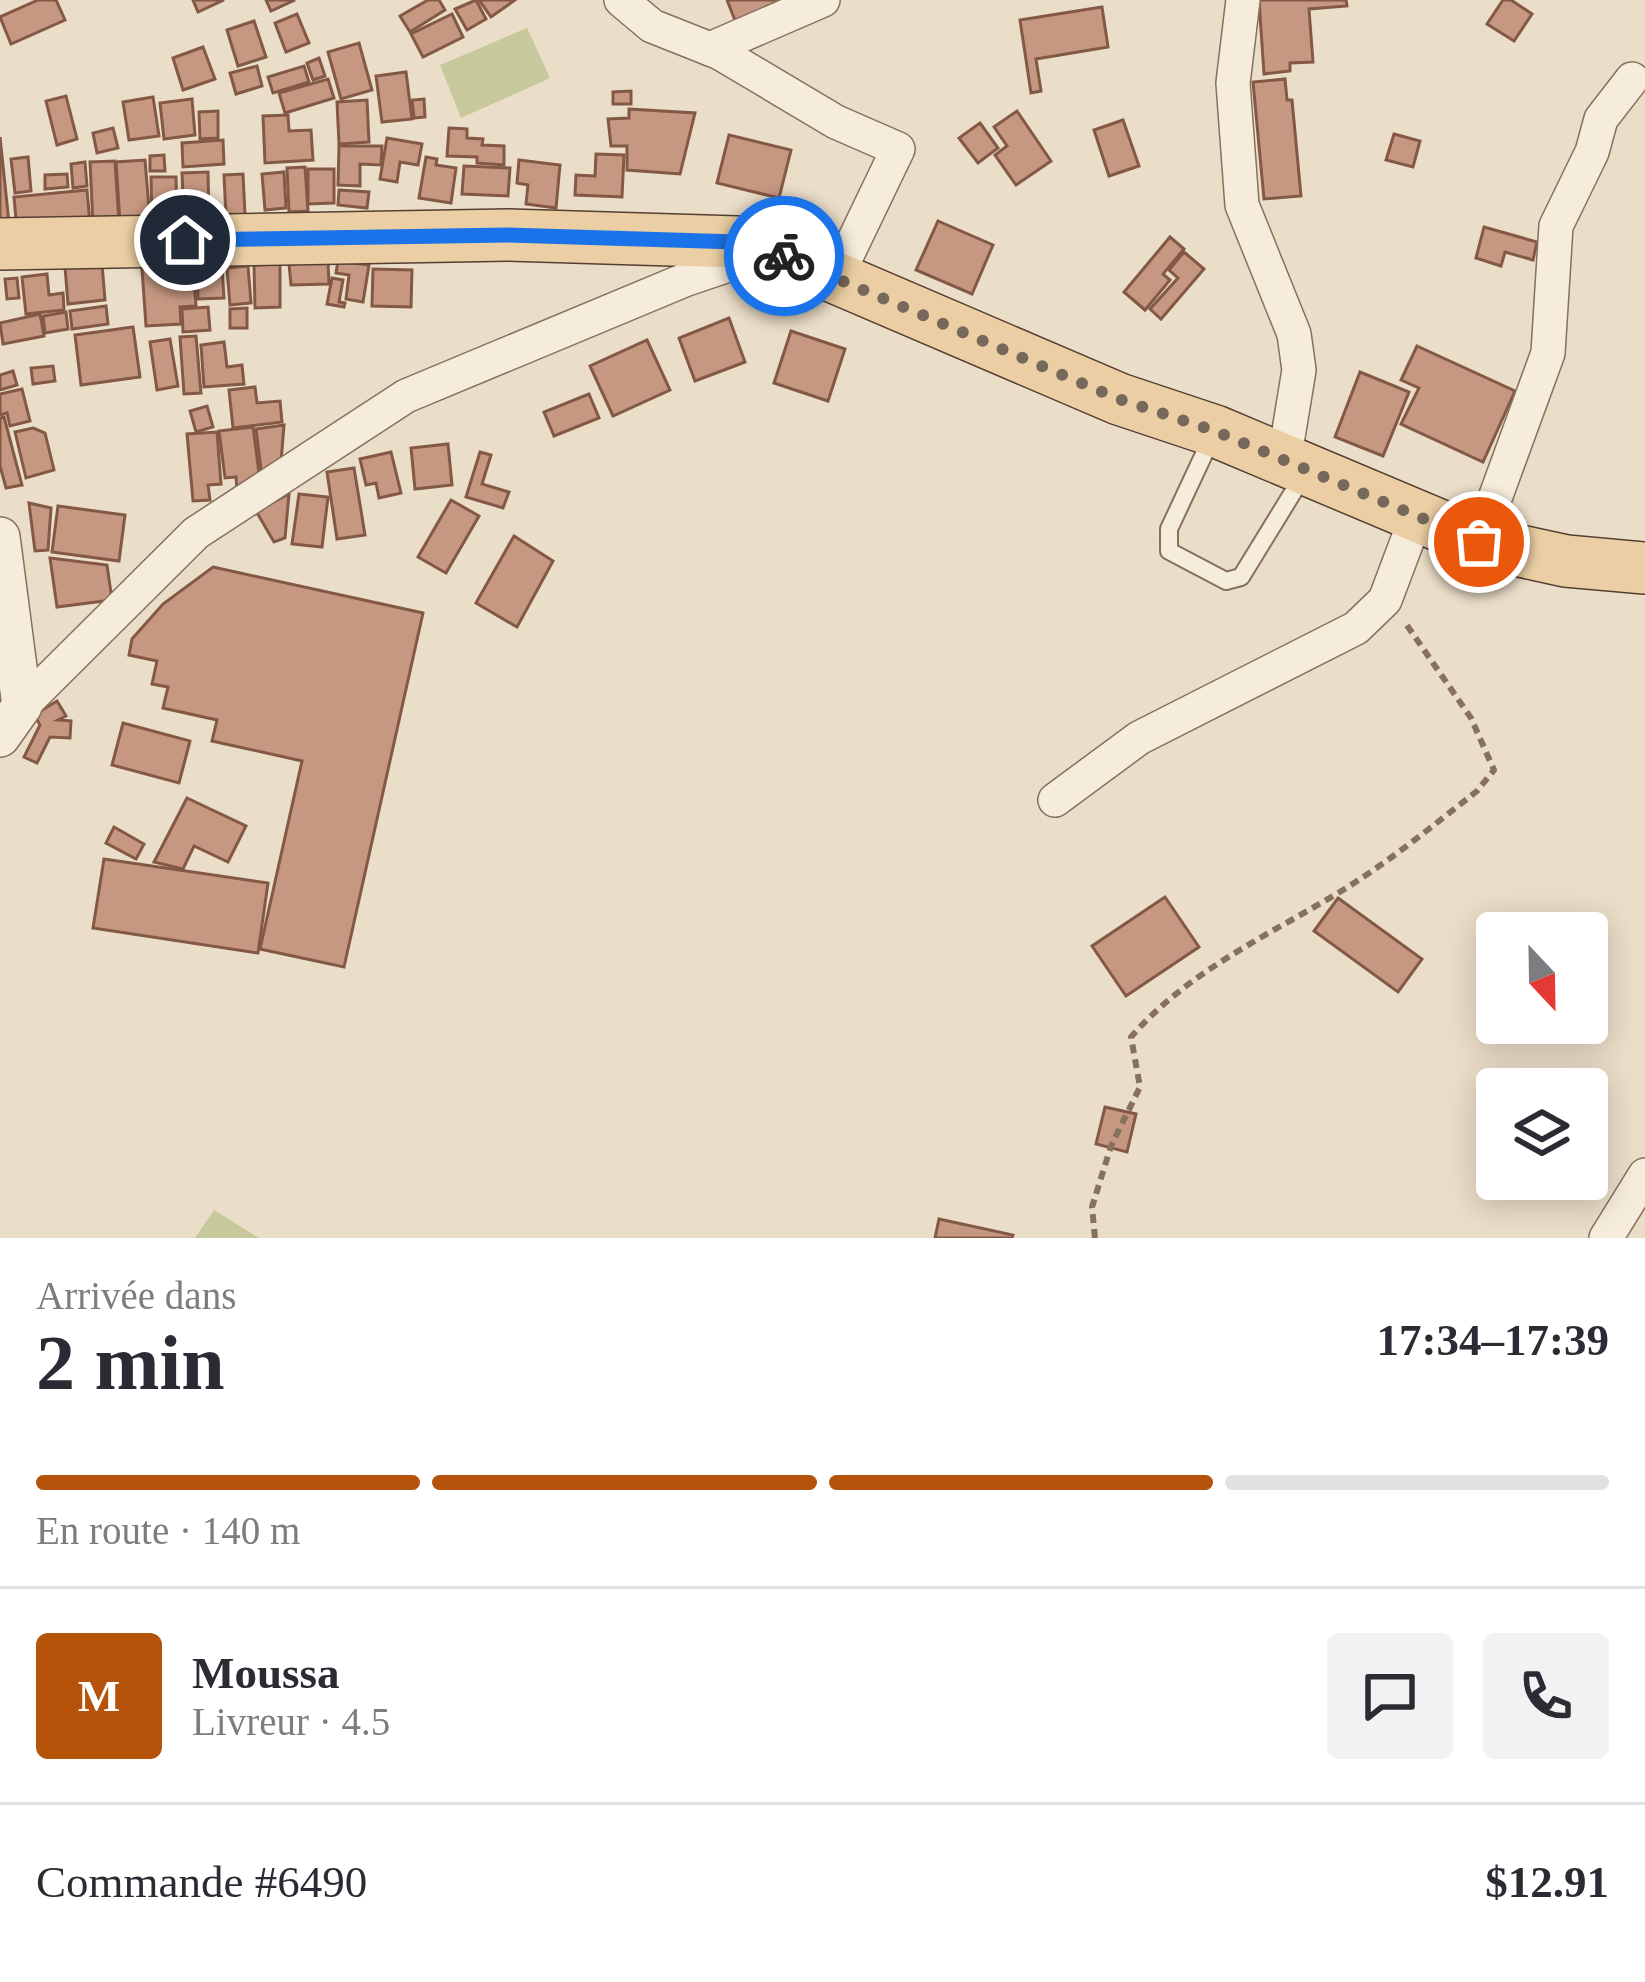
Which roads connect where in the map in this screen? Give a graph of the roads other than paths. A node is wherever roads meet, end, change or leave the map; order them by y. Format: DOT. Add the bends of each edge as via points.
graph roads {
  1 [pos="621,0"];
  2 [pos="823,0"];
  3 [pos="1243,0"];
  4 [pos="710,49"];
  5 [pos="1632,80"];
  6 [pos="0,244"];
  7 [pos="771,250"];
  8 [pos="836,278"];
  9 [pos="1215,431"];
  10 [pos="1295,466"];
  11 [pos="1418,515"];
  12 [pos="0,537"];
  13 [pos="1479,542"];
  14 [pos="1645,568"];
  15 [pos="11,721"];
  16 [pos="1055,800"];
  17 [pos="1645,1175"];
  18 [pos="1606,1238"];
  1 -- 4 [label="street" via="652,26"];
  2 -- 4 [label="street"];
  3 -- 10 [label="street" via="1233,83 1242,206 1294,334"];
  4 -- 8 [label="street" via="898,149"];
  5 -- 13 [label="street" via="1601,119 1556,226 1548,353"];
  6 -- 7 [label="main road" via="508,235 737,242"];
  7 -- 8 [label="main road"];
  7 -- 15 [label="street" via="406,396 196,533"];
  8 -- 9 [label="main road" via="1119,399"];
  9 -- 10 [label="main road"];
  9 -- 10 [label="lane" via="1168,542 1169,551 1226,581 1241,578"];
  10 -- 11 [label="main road"];
  11 -- 13 [label="main road"];
  11 -- 16 [label="street" via="1385,600 1356,628 1139,738"];
  12 -- 15 [label="street"];
  13 -- 14 [label="main road"];
  17 -- 18 [label="street"];
}
